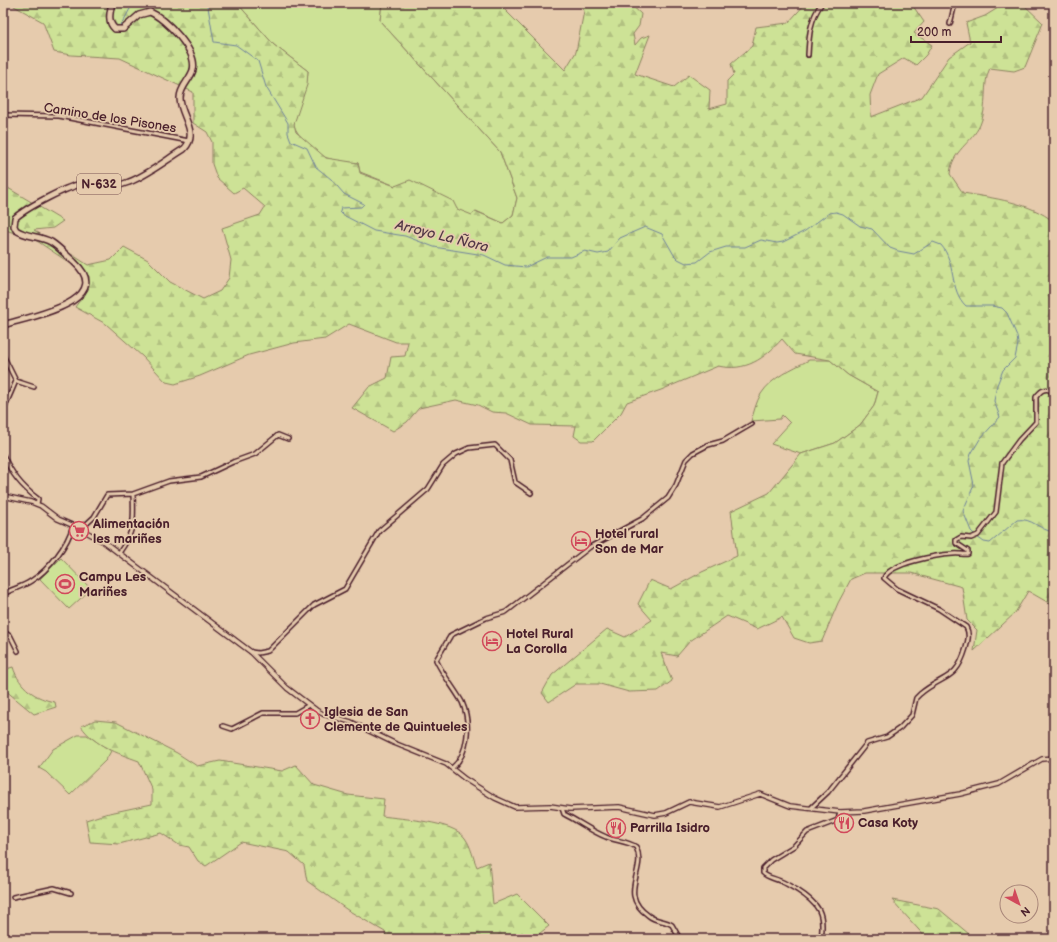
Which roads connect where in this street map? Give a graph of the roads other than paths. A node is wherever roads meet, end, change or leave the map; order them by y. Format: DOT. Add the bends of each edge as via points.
graph roads {
  1 [pos="112,3"];
  2 [pos="822,3"];
  3 [pos="955,3"];
  4 [pos="950,24"];
  5 [pos="808,55"];
  6 [pos="3,115"];
  7 [pos="190,141"];
  8 [pos="3,325"];
  9 [pos="3,355"];
  10 [pos="16,382"];
  11 [pos="34,387"];
  12 [pos="1054,396"];
  13 [pos="3,411"];
  14 [pos="752,424"];
  15 [pos="288,439"];
  16 [pos="3,455"];
  17 [pos="531,492"];
  18 [pos="133,494"];
  19 [pos="3,496"];
  20 [pos="37,504"];
  21 [pos="73,526"];
  22 [pos="81,529"];
  23 [pos="119,553"];
  24 [pos="3,594"];
  25 [pos="3,631"];
  26 [pos="18,651"];
  27 [pos="251,652"];
  28 [pos="309,705"];
  29 [pos="223,726"];
  30 [pos="1054,758"];
  31 [pos="452,768"];
  32 [pos="812,807"];
  33 [pos="562,808"];
  34 [pos="840,812"];
  35 [pos="71,893"];
  36 [pos="13,897"];
  37 [pos="680,939"];
  38 [pos="821,939"];
  1 -- 7 [label="highway" via="110,22 118,30 123,29 139,15 150,12 160,18 188,48 193,59 193,70 180,98 190,128"];
  2 -- 5 [label="street" via="811,24"];
  3 -- 4 [label="street"];
  6 -- 7 [label="street, Camino de los Pisones" via="59,116"];
  7 -- 8 [label="highway, N-632" via="184,149 128,183 75,186 15,218 16,230 51,242 84,273 86,284 83,291 70,304"];
  9 -- 10 [label="street"];
  10 -- 11 [label="street"];
  10 -- 13 [label="street"];
  12 -- 32 [label="street" via="1046,388 1036,397 1036,422 1002,463 998,509 976,536 956,540 958,545 968,551 967,554 909,562 885,576 885,581 892,586 964,624 969,636 958,669 920,694 914,704 912,715 894,734 867,743 828,792"];
  14 -- 31 [label="street" via="723,441 701,448 686,460 672,493 642,519 590,547 506,612 486,618 452,635 436,660 462,704 467,724 464,749"];
  15 -- 18 [label="street" via="278,435 255,454 201,477 156,485"];
  16 -- 20 [label="street" via="13,476 24,489 38,499"];
  17 -- 27 [label="street" via="515,482 510,460 495,445 472,447 456,454 440,468 428,489 379,531 345,589 314,605 268,651"];
  18 -- 22 [label="street" via="107,495 94,517"];
  18 -- 23 [label="street" via="134,519 130,537"];
  19 -- 20 [label="street"];
  20 -- 21 [label="street"];
  21 -- 22 [label="street"];
  21 -- 24 [label="street" via="71,534 44,571 31,581"];
  22 -- 23 [label="street"];
  23 -- 27 [label="street"];
  25 -- 26 [label="street" via="11,637"];
  27 -- 28 [label="street" via="287,688"];
  28 -- 29 [label="street" via="295,713 263,713 232,729"];
  28 -- 31 [label="street" via="323,714 351,722"];
  30 -- 34 [label="street" via="1042,759 999,784 880,810"];
  31 -- 33 [label="street" via="465,779 510,806"];
  32 -- 33 [label="street" via="790,806 760,794 720,807 689,802 655,816 618,807"];
  32 -- 34 [label="street"];
  33 -- 37 [label="street" via="564,814 599,834 636,848 638,858 635,902 655,920 672,925"];
  34 -- 38 [label="street" via="838,820 807,832 794,846 770,860 763,868 763,874 782,881 809,897 817,906 823,924"];
  35 -- 36 [label="street" via="54,888"];
}
